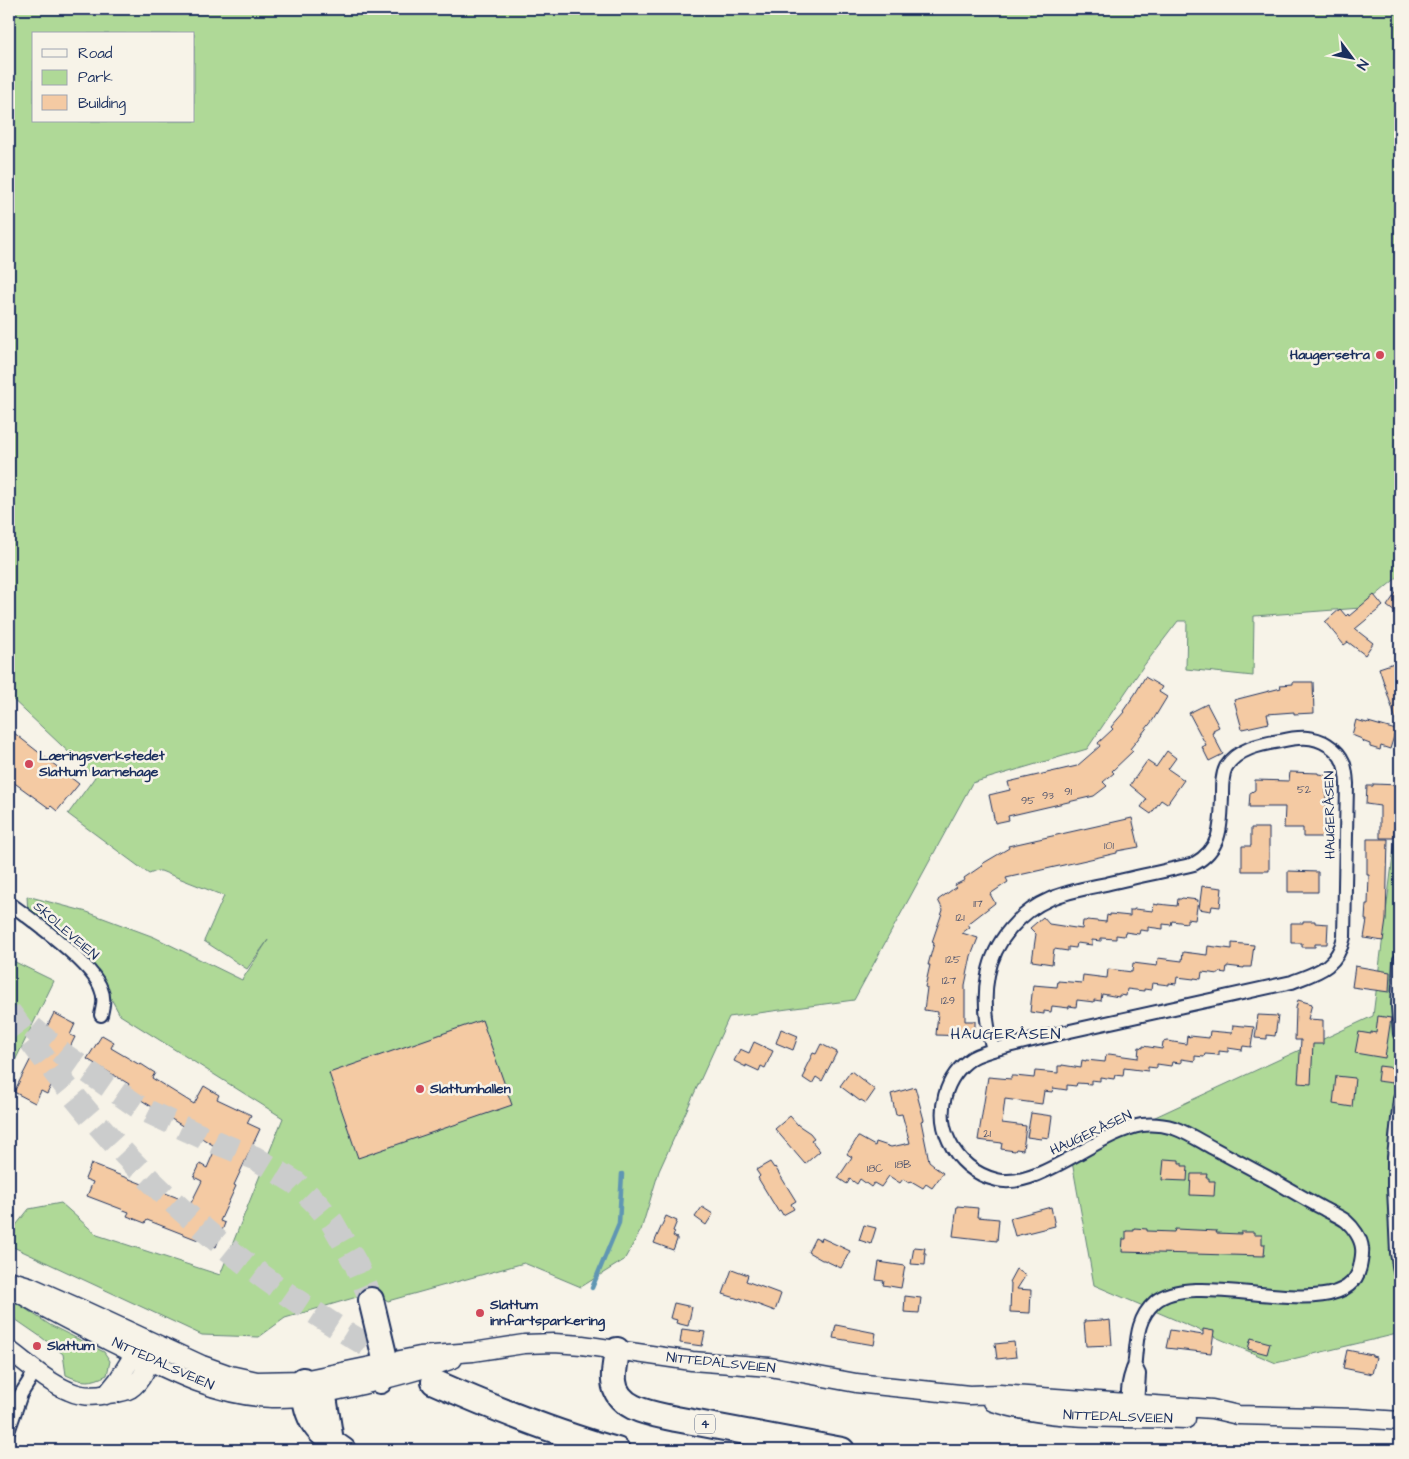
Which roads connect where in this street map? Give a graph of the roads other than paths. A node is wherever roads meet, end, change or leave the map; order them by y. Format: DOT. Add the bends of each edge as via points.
graph roads {
  1 [pos="9,902"];
  2 [pos="1400,960"];
  3 [pos="101,1015"];
  4 [pos="1400,1034"];
  5 [pos="993,1050"];
  6 [pos="1400,1099"];
  7 [pos="1400,1272"];
  8 [pos="9,1280"];
  9 [pos="9,1287"];
  10 [pos="371,1300"];
  11 [pos="150,1341"];
  12 [pos="9,1350"];
  13 [pos="618,1350"];
  14 [pos="142,1357"];
  15 [pos="36,1370"];
  16 [pos="383,1372"];
  17 [pos="434,1382"];
  18 [pos="310,1390"];
  19 [pos="1133,1409"];
  20 [pos="1400,1421"];
  21 [pos="9,1430"];
  22 [pos="337,1446"];
  23 [pos="617,1450"];
  24 [pos="842,1450"];
  1 -- 3 [label="street, SKOLEVEIEN" via="94,975 104,1000"];
  2 -- 4 [label="street"];
  5 -- 5 [label="street, HAUGERÅSEN" via="1292,982 1330,965 1342,948 1344,937 1347,784 1346,768 1340,755 1320,740 1308,738 1265,743 1247,749 1226,768 1222,780 1217,841 1204,858 1194,864 1071,892 1031,908 1000,943 988,973 986,992"];
  5 -- 19 [label="street, HAUGERÅSEN" via="975,1056 959,1069 944,1100 944,1130 950,1144 968,1167 998,1180 1012,1181 1045,1171 1124,1131 1140,1126 1171,1127 1336,1216 1346,1222 1358,1237 1362,1248 1358,1273 1349,1285 1338,1292 1307,1296 1196,1290 1173,1293 1159,1299 1147,1311 1140,1325 1135,1366 1139,1374"];
  6 -- 7 [label="street" via="1394,1188"];
  8 -- 11 [label="main road, NITTEDALSVEIEN"];
  9 -- 14 [label="main road, NITTEDALSVEIEN"];
  10 -- 16 [label="highway"];
  11 -- 14 [label="main road"];
  11 -- 18 [label="main road, NITTEDALSVEIEN" via="230,1375"];
  12 -- 15 [label="main road"];
  13 -- 16 [label="main road, NITTEDALSVEIEN" via="538,1342 473,1352 424,1370"];
  13 -- 19 [label="main road, NITTEDALSVEIEN" via="770,1368 856,1383"];
  13 -- 24 [label="highway, 4" via="615,1388 622,1400 636,1409"];
  14 -- 15 [label="main road" via="106,1394 93,1396 73,1393"];
  14 -- 18 [label="main road, NITTEDALSVEIEN" via="225,1392 272,1398"];
  15 -- 21 [label="street" via="21,1394"];
  16 -- 18 [label="main road, NITTEDALSVEIEN"];
  17 -- 23 [label="highway" via="538,1425"];
  18 -- 22 [label="highway" via="325,1403"];
  19 -- 20 [label="main road, NITTEDALSVEIEN" via="1212,1410 1238,1415"];
}
